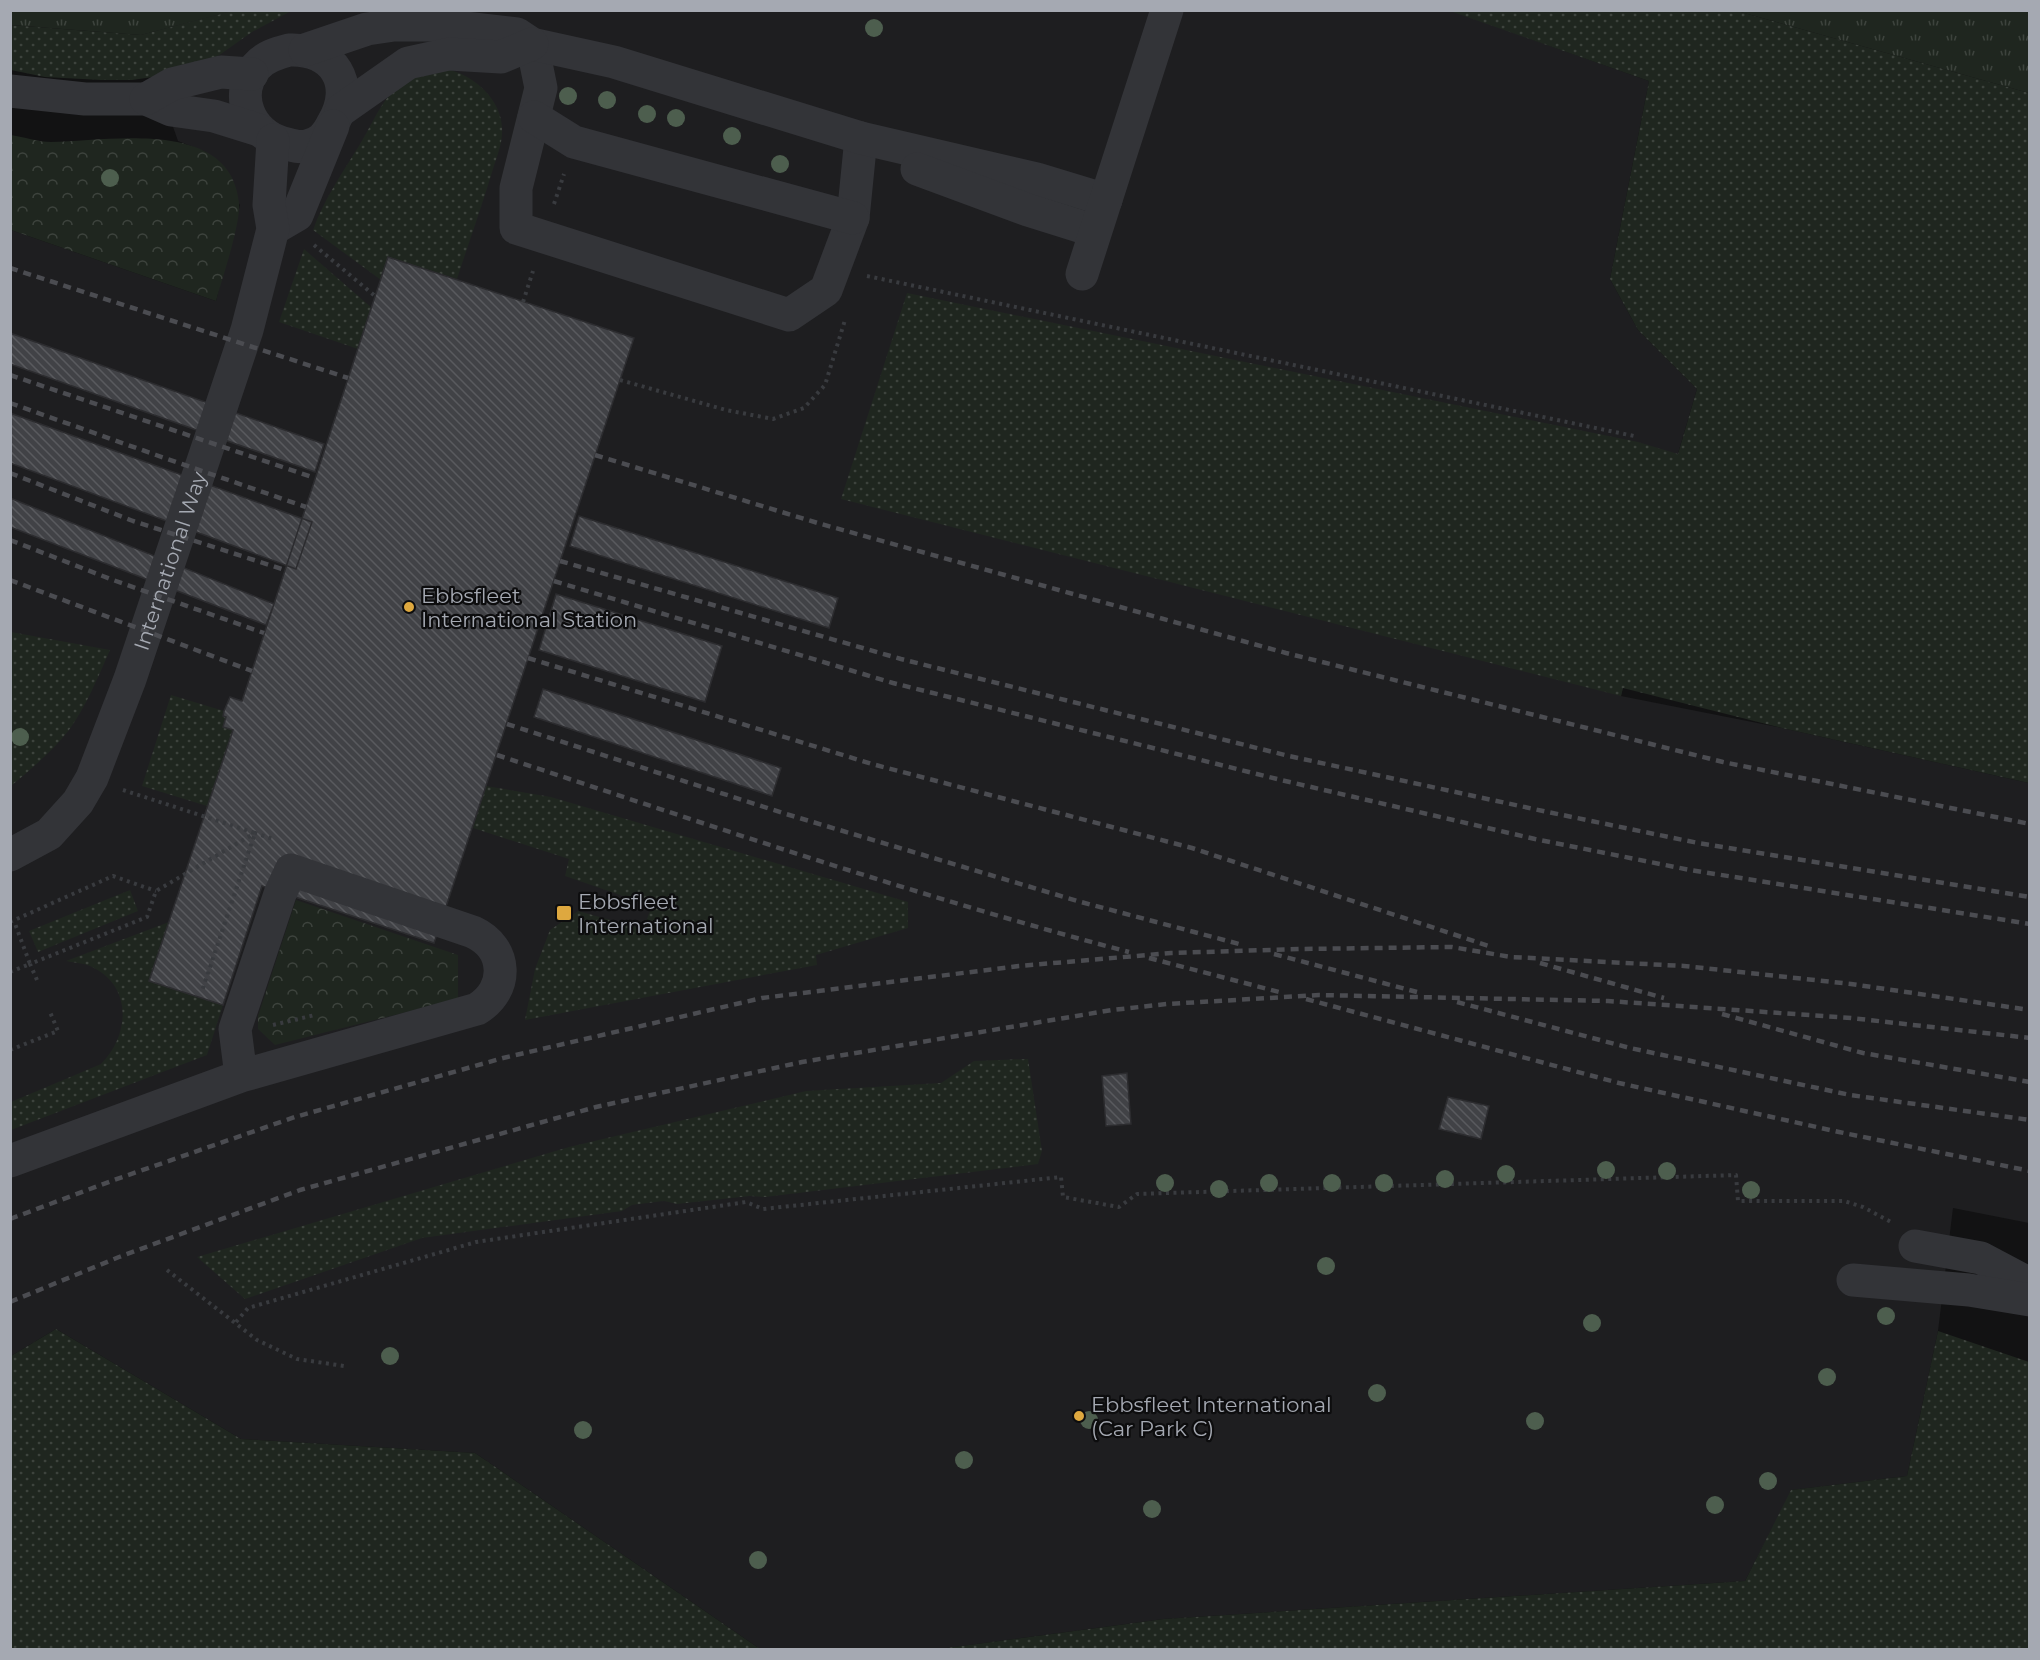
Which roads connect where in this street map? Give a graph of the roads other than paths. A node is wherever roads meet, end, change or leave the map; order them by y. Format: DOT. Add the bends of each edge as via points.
graph roads {
  1 [pos="1167,10"];
  2 [pos="532,44"];
  3 [pos="305,50"];
  4 [pos="252,74"];
  5 [pos="10,91"];
  6 [pos="146,99"];
  7 [pos="338,114"];
  8 [pos="534,117"];
  9 [pos="266,135"];
  10 [pos="867,140"];
  11 [pos="1106,200"];
  12 [pos="853,218"];
  13 [pos="273,229"];
  14 [pos="1095,231"];
  15 [pos="1082,274"];
  16 [pos="10,855"];
  17 [pos="241,1076"];
  18 [pos="10,1161"];
  19 [pos="1915,1246"];
  20 [pos="1853,1280"];
  21 [pos="2030,1284"];
  22 [pos="2030,1300"];
  1 -- 11 [label="street"];
  2 -- 3 [label="street" via="517,34 496,30 394,25 367,29"];
  2 -- 7 [label="street" via="501,57 449,54 408,63"];
  2 -- 8 [label="street" via="541,88"];
  2 -- 10 [label="street" via="625,66"];
  3 -- 4 [label="street" via="289,50 269,57"];
  3 -- 7 [label="street" via="323,57 337,70 342,86"];
  4 -- 6 [label="street" via="221,72 172,84"];
  4 -- 9 [label="street, International Way" via="246,103 251,120"];
  5 -- 6 [label="street" via="85,99"];
  6 -- 9 [label="street" via="171,110 214,116"];
  7 -- 9 [label="street" via="322,139 307,146"];
  7 -- 13 [label="street" via="297,215"];
  8 -- 12 [label="street" via="574,142"];
  8 -- 12 [label="street" via="516,188 516,228 789,315 826,290"];
  9 -- 13 [label="street, International Way"];
  10 -- 11 [label="street" via="1037,179"];
  10 -- 12 [label="street"];
  10 -- 14 [label="street" via="888,158"];
  11 -- 14 [label="street"];
  13 -- 16 [label="street, International Way" via="247,330 97,768 78,802 49,834"];
  14 -- 15 [label="street"];
  17 -- 17 [label="street" via="235,1029 291,870 473,932 496,950 500,963 498,982 489,1000 477,1009"];
  17 -- 18 [label="street"];
  19 -- 21 [label="street" via="1980,1258"];
  20 -- 22 [label="street" via="1969,1290"];
}
